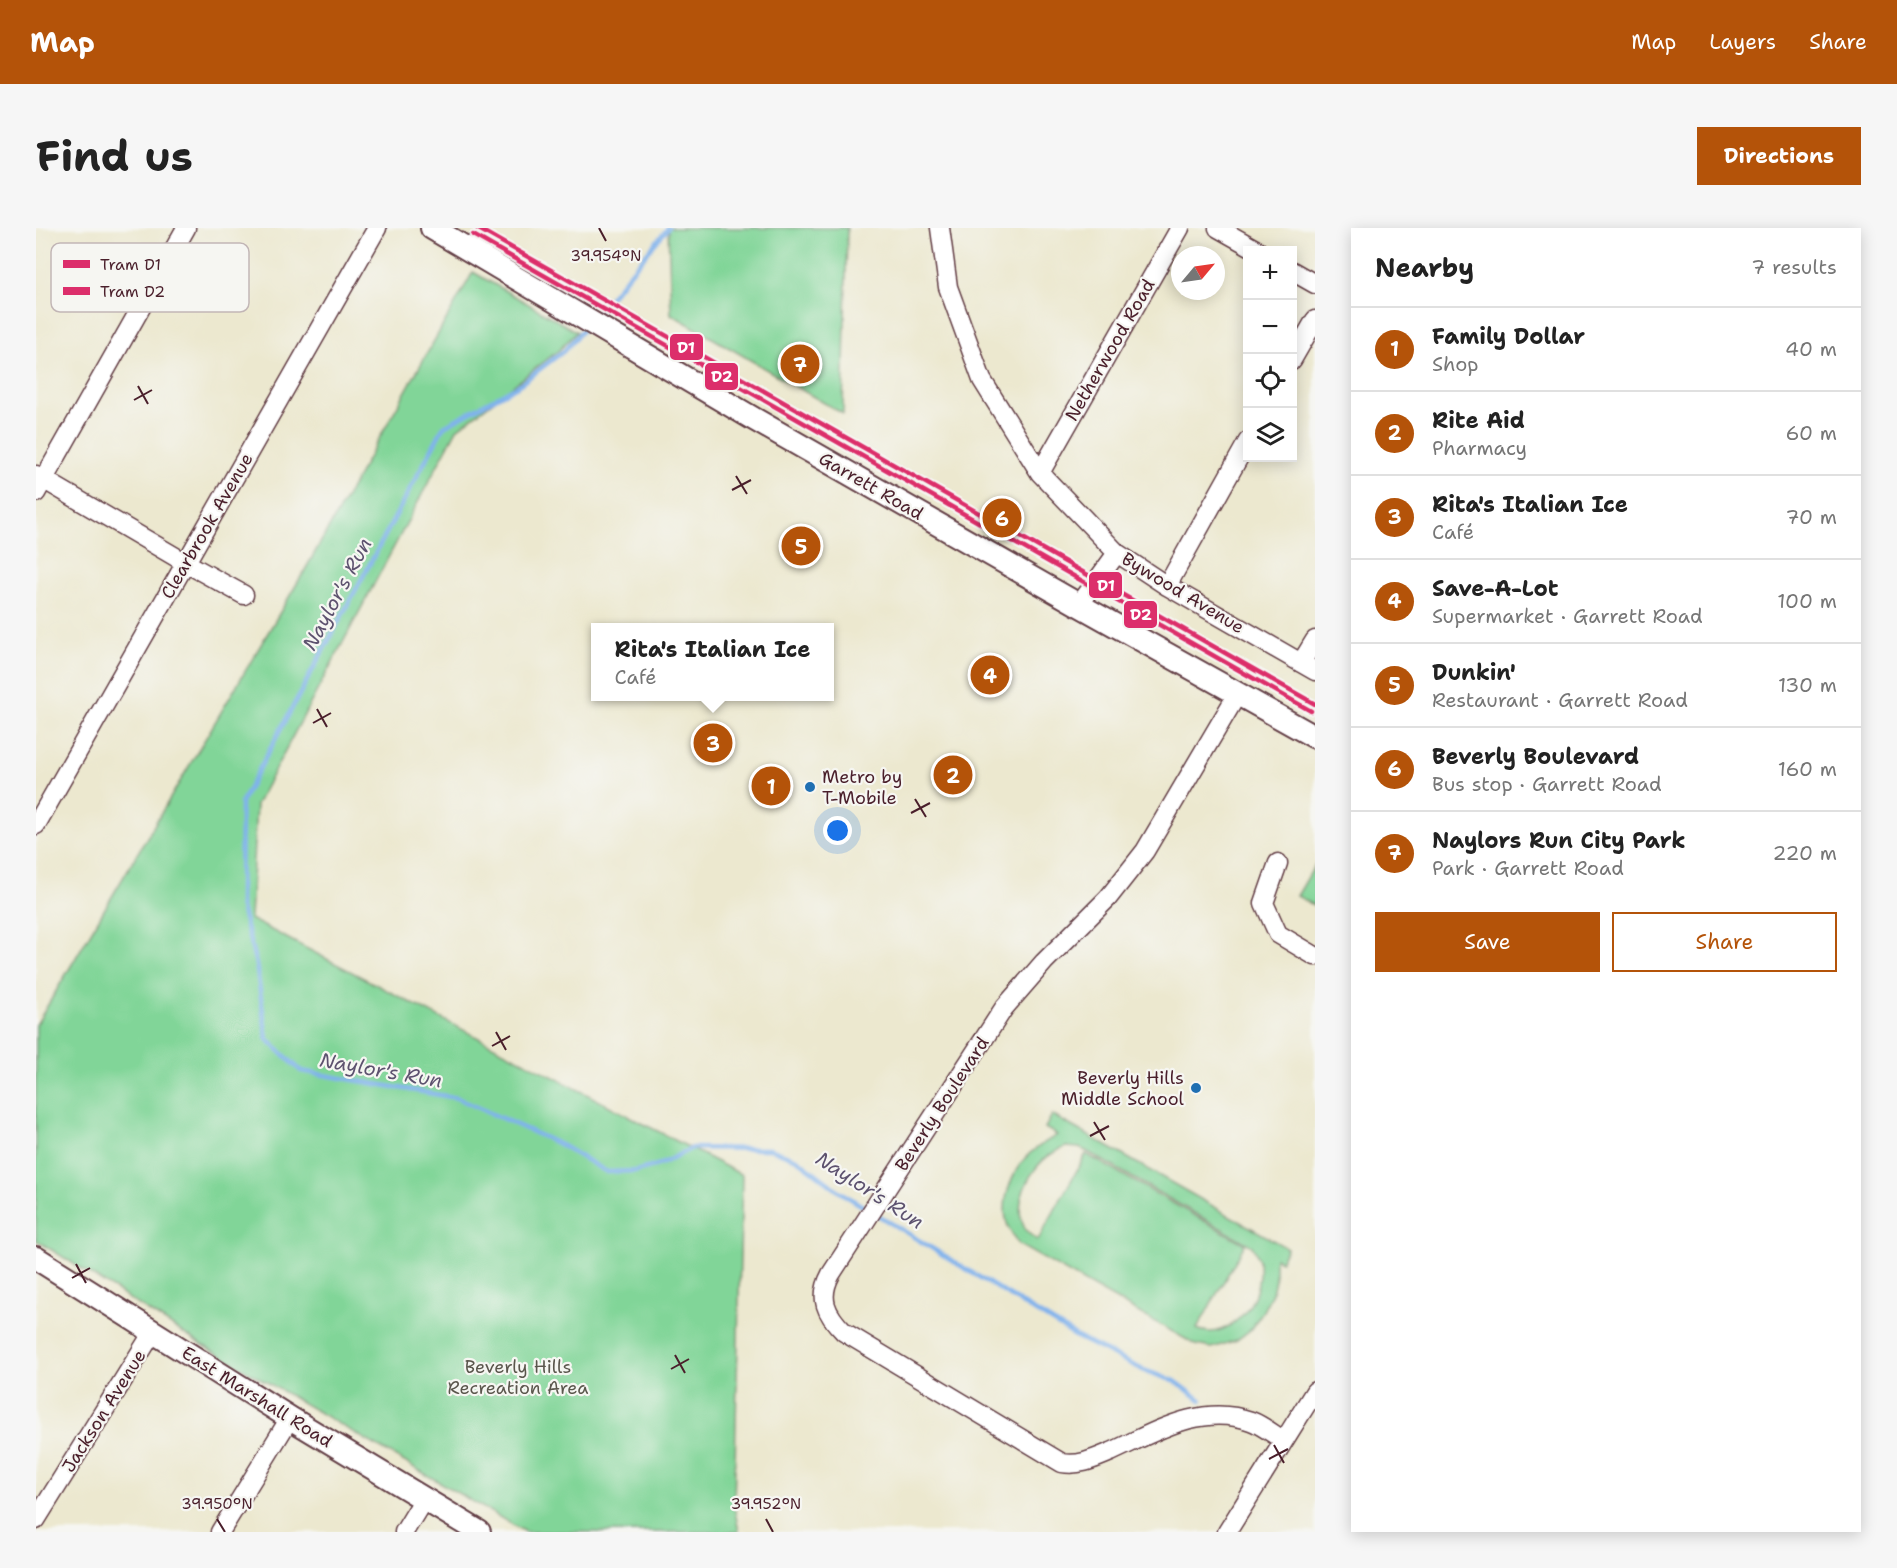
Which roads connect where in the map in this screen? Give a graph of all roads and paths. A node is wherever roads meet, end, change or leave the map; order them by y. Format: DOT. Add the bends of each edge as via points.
graph roads {
  1 [pos="186,228"];
  2 [pos="377,228"];
  3 [pos="432,228"];
  4 [pos="940,228"];
  5 [pos="1180,228"];
  6 [pos="1218,228"];
  7 [pos="177,243"];
  8 [pos="1250,246"];
  9 [pos="1297,273"];
  10 [pos="1315,284"];
  11 [pos="137,312"];
  12 [pos="1315,320"];
  13 [pos="1296,354"];
  14 [pos="1243,450"];
  15 [pos="1041,473"];
  16 [pos="39,482"];
  17 [pos="1117,553"];
  18 [pos="186,563"];
  19 [pos="1167,586"];
  20 [pos="244,595"];
  21 [pos="1079,605"];
  22 [pos="1315,640"];
  23 [pos="1308,667"];
  24 [pos="1238,693"];
  25 [pos="1315,737"];
  26 [pos="36,825"];
  27 [pos="1278,863"];
  28 [pos="1315,956"];
  29 [pos="36,1258"];
  30 [pos="153,1332"];
  31 [pos="1315,1390"];
  32 [pos="290,1418"];
  33 [pos="1283,1440"];
  34 [pos="424,1499"];
  35 [pos="36,1520"];
  36 [pos="220,1532"];
  37 [pos="404,1532"];
  38 [pos="479,1532"];
  39 [pos="1227,1532"];
  1 -- 7 [label="street"];
  2 -- 18 [label="street, Clearbrook Avenue"];
  3 -- 21 [label="main road, Garrett Road" via="695,385"];
  4 -- 15 [label="street" via="948,287 982,380"];
  5 -- 15 [label="street, Netherwood Road"];
  6 -- 8 [label="street"];
  9 -- 10 [label="street"];
  11 -- 16 [label="street"];
  12 -- 13 [label="street"];
  14 -- 19 [label="street"];
  15 -- 17 [label="street, Bywood Avenue"];
  16 -- 18 [label="street"];
  17 -- 19 [label="street, Bywood Avenue"];
  17 -- 21 [label="street"];
  18 -- 20 [label="street"];
  18 -- 26 [label="street, Clearbrook Avenue"];
  19 -- 23 [label="street, Bywood Avenue"];
  21 -- 24 [label="main road, Garrett Road"];
  22 -- 23 [label="street"];
  24 -- 25 [label="main road, Garrett Road"];
  24 -- 33 [label="street, Beverly Boulevard" via="1145,851 1108,898 1004,1008 825,1284 823,1295 833,1321 844,1332 1062,1463 1074,1465 1091,1460 1188,1418 1209,1414 1252,1421"];
  27 -- 28 [label="street" via="1264,903 1278,934"];
  29 -- 30 [label="main road, East Marshall Road"];
  30 -- 32 [label="main road, East Marshall Road"];
  30 -- 35 [label="street, Jackson Avenue"];
  31 -- 33 [label="street"];
  32 -- 34 [label="main road, East Marshall Road"];
  32 -- 36 [label="street"];
  33 -- 39 [label="street"];
  34 -- 37 [label="street"];
  34 -- 38 [label="main road, East Marshall Road"];
}
